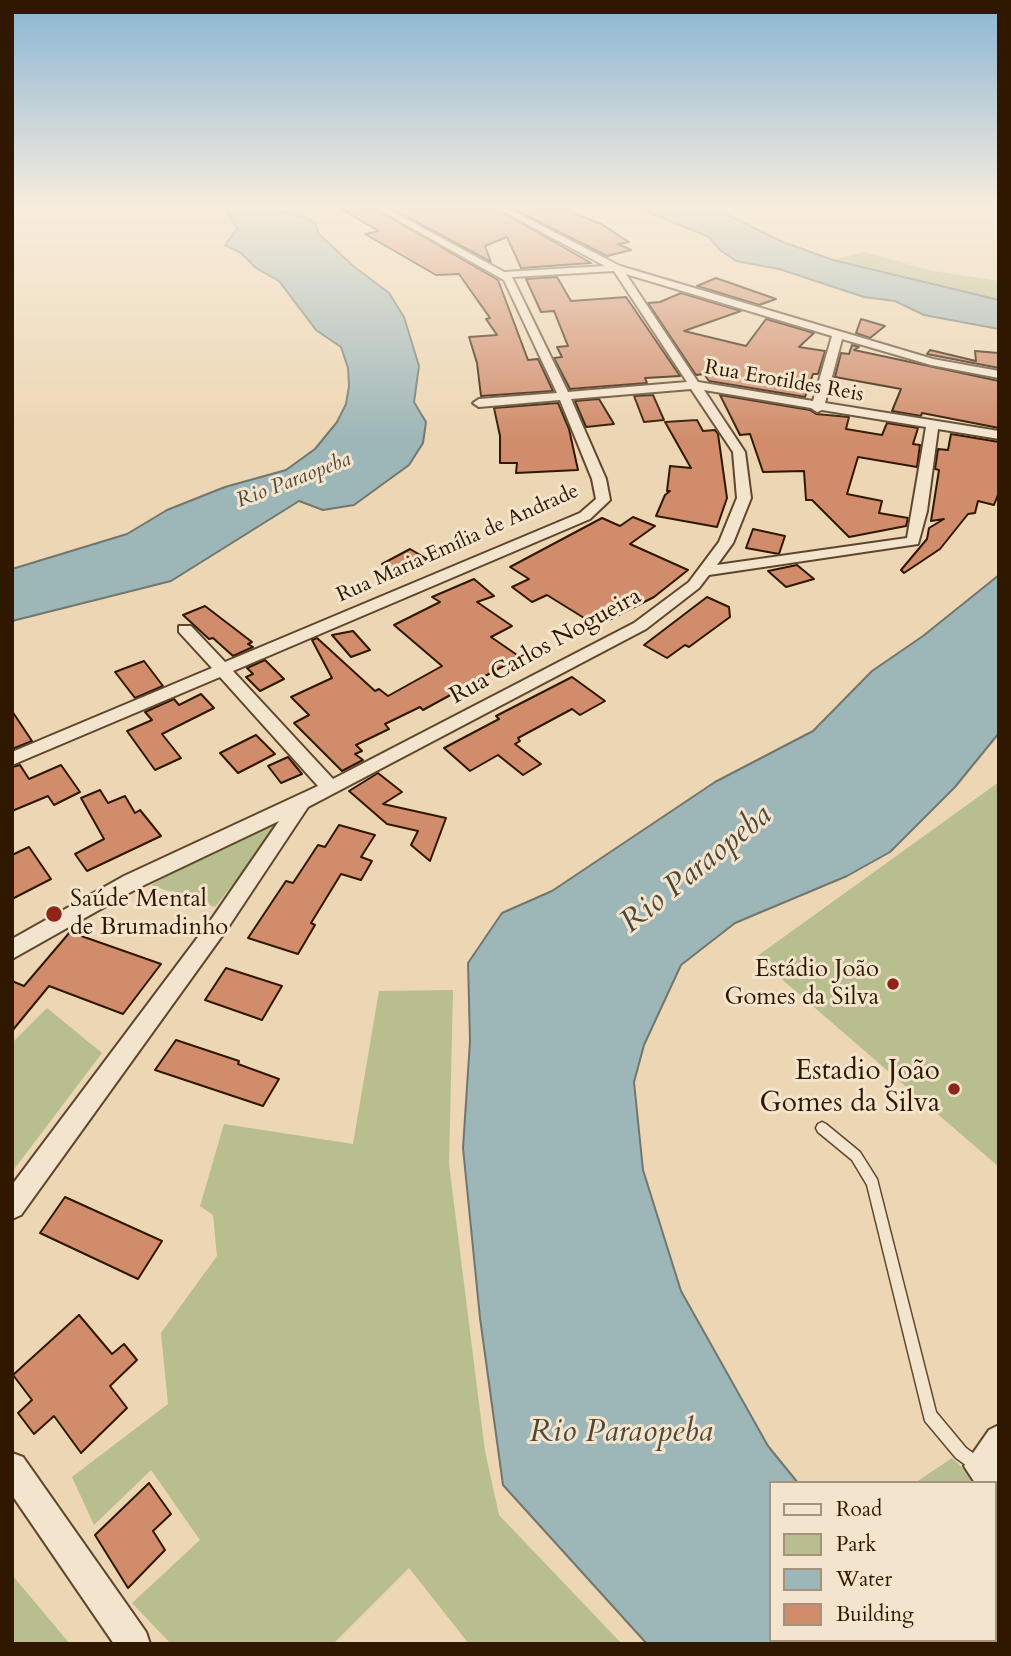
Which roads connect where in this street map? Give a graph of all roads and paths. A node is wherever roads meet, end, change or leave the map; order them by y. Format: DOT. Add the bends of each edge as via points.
graph roads {
  1 [pos="513,286"];
  2 [pos="629,286"];
  3 [pos="678,286"];
  4 [pos="838,334"];
  5 [pos="999,375"];
  6 [pos="695,385"];
  7 [pos="564,396"];
  8 [pos="479,403"];
  9 [pos="817,408"];
  10 [pos="932,425"];
  11 [pos="999,435"];
  12 [pos="705,570"];
  13 [pos="185,629"];
  14 [pos="223,669"];
  15 [pos="12,759"];
  16 [pos="331,788"];
  17 [pos="301,803"];
  18 [pos="12,950"];
  19 [pos="822,1128"];
  20 [pos="12,1206"];
  21 [pos="999,1440"];
  22 [pos="12,1468"];
  23 [pos="989,1475"];
  24 [pos="134,1644"];
  1 -- 7 [label="street, Rua Maria Emília de Andrade"];
  2 -- 6 [label="street, Rua Carlos Nogueira"];
  3 -- 4 [label="street"];
  4 -- 5 [label="street" via="931,362"];
  4 -- 9 [label="street"];
  6 -- 7 [label="street, Rua Erotildes Reis"];
  6 -- 9 [label="street, Rua Erotildes Reis"];
  6 -- 12 [label="street, Rua Carlos Nogueira" via="739,452 744,498 726,543"];
  7 -- 8 [label="street, Rua Erotildes Reis"];
  7 -- 14 [label="street, Rua Maria Emília de Andrade" via="599,479 603,500 584,516"];
  9 -- 10 [label="street, Rua Erotildes Reis"];
  10 -- 11 [label="street, Rua Erotildes Reis"];
  10 -- 12 [label="street" via="913,541"];
  12 -- 16 [label="street, Rua Carlos Nogueira" via="694,585 640,626"];
  13 -- 14 [label="street"];
  14 -- 15 [label="street, Rua Maria Emília de Andrade"];
  14 -- 16 [label="street"];
  16 -- 17 [label="street, Rua Carlos Nogueira"];
  17 -- 18 [label="street, Rua Carlos Nogueira" via="131,882"];
  17 -- 20 [label="street" via="212,934"];
  19 -- 23 [label="lane" via="856,1156 873,1183 930,1416 961,1453"];
  21 -- 23 [label="street"];
  22 -- 24 [label="street"];
}
